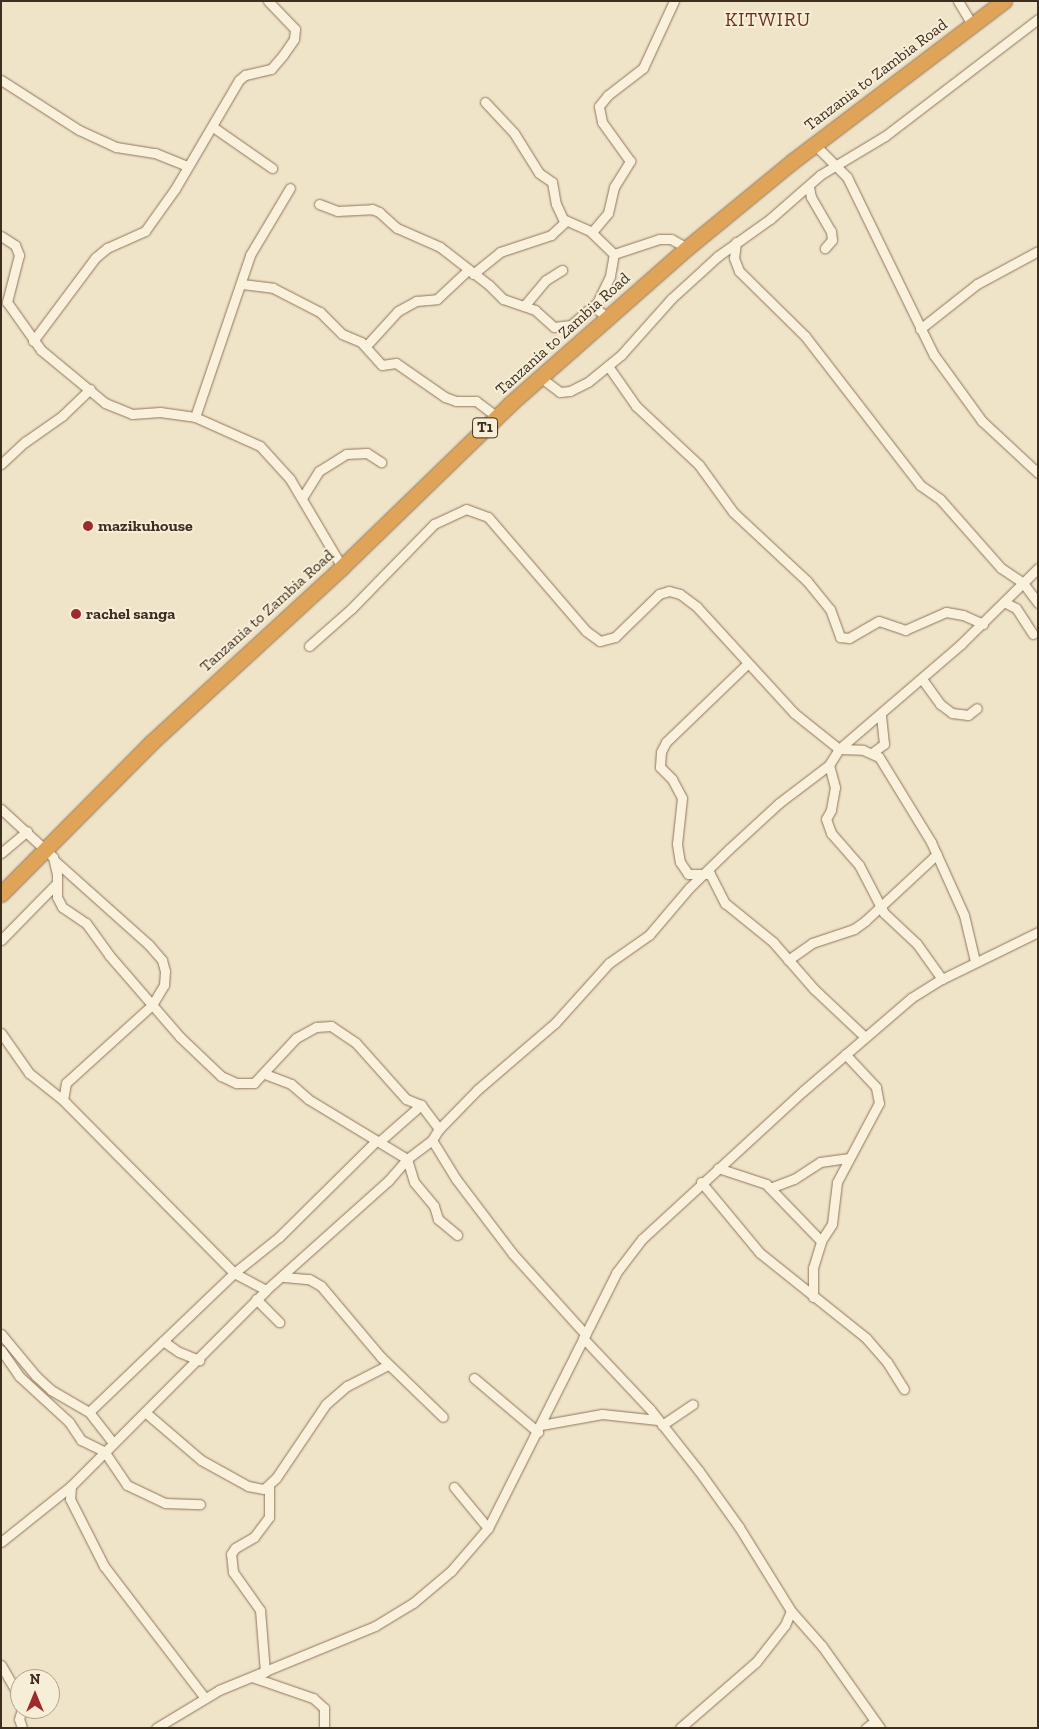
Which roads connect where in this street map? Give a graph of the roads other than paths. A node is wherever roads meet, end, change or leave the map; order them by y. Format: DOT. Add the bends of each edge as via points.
graph roads {
  1 [pos="268,1"];
  2 [pos="674,1"];
  3 [pos="958,1"];
  4 [pos="1004,1"];
  5 [pos="1038,19"];
  6 [pos="972,24"];
  7 [pos="1,80"];
  8 [pos="484,102"];
  9 [pos="212,127"];
  10 [pos="814,144"];
  11 [pos="836,165"];
  12 [pos="187,166"];
  13 [pos="272,168"];
  14 [pos="809,186"];
  15 [pos="290,188"];
  16 [pos="319,204"];
  17 [pos="566,220"];
  18 [pos="592,232"];
  19 [pos="1,236"];
  20 [pos="736,242"];
  21 [pos="687,248"];
  22 [pos="825,248"];
  23 [pos="1038,251"];
  24 [pos="614,254"];
  25 [pos="562,270"];
  26 [pos="471,272"];
  27 [pos="242,284"];
  28 [pos="524,306"];
  29 [pos="595,307"];
  30 [pos="608,318"];
  31 [pos="920,329"];
  32 [pos="33,341"];
  33 [pos="366,346"];
  34 [pos="608,366"];
  35 [pos="540,378"];
  36 [pos="90,389"];
  37 [pos="496,417"];
  38 [pos="195,418"];
  39 [pos="381,462"];
  40 [pos="1,464"];
  41 [pos="1038,473"];
  42 [pos="302,498"];
  43 [pos="342,567"];
  44 [pos="1038,568"];
  45 [pos="1023,583"];
  46 [pos="1004,602"];
  47 [pos="1038,602"];
  48 [pos="983,624"];
  49 [pos="1033,634"];
  50 [pos="309,646"];
  51 [pos="747,664"];
  52 [pos="922,679"];
  53 [pos="977,708"];
  54 [pos="882,715"];
  55 [pos="839,748"];
  56 [pos="872,753"];
  57 [pos="829,765"];
  58 [pos="1,809"];
  59 [pos="27,831"];
  60 [pos="1,853"];
  61 [pos="50,854"];
  62 [pos="937,854"];
  63 [pos="705,873"];
  64 [pos="57,883"];
  65 [pos="1,894"];
  66 [pos="881,908"];
  67 [pos="1038,932"];
  68 [pos="1,940"];
  69 [pos="788,960"];
  70 [pos="974,962"];
  71 [pos="942,979"];
  72 [pos="152,1005"];
  73 [pos="1,1033"];
  74 [pos="865,1037"];
  75 [pos="845,1054"];
  76 [pos="265,1074"];
  77 [pos="63,1100"];
  78 [pos="421,1105"];
  79 [pos="439,1129"];
  80 [pos="432,1140"];
  81 [pos="378,1142"];
  82 [pos="848,1158"];
  83 [pos="407,1159"];
  84 [pos="718,1168"];
  85 [pos="702,1182"];
  86 [pos="770,1188"];
  87 [pos="457,1235"];
  88 [pos="821,1241"];
  89 [pos="234,1273"];
  90 [pos="284,1277"];
  91 [pos="266,1290"];
  92 [pos="813,1297"];
  93 [pos="256,1299"];
  94 [pos="279,1322"];
  95 [pos="1,1334"];
  96 [pos="584,1336"];
  97 [pos="163,1341"];
  98 [pos="1,1350"];
  99 [pos="199,1360"];
  100 [pos="388,1365"];
  101 [pos="474,1378"];
  102 [pos="904,1390"];
  103 [pos="693,1404"];
  104 [pos="90,1412"];
  105 [pos="145,1412"];
  106 [pos="444,1417"];
  107 [pos="660,1423"];
  108 [pos="539,1429"];
  109 [pos="112,1441"];
  110 [pos="104,1451"];
  111 [pos="71,1486"];
  112 [pos="269,1486"];
  113 [pos="454,1487"];
  114 [pos="200,1504"];
  115 [pos="488,1528"];
  116 [pos="1,1542"];
  117 [pos="791,1611"];
  118 [pos="1,1665"];
  119 [pos="265,1672"];
  120 [pos="252,1677"];
  121 [pos="10,1681"];
  122 [pos="204,1698"];
  123 [pos="877,1724"];
  124 [pos="156,1728"];
  125 [pos="324,1728"];
  126 [pos="680,1728"];
  127 [pos="866,1728"];
  1 -- 9 [label="street" via="291,22 294,39 271,69 238,80"];
  2 -- 18 [label="street" via="643,68 599,106 602,122 630,161 614,187 608,213"];
  3 -- 6 [label="street"];
  4 -- 6 [label="highway, Tanzania to Zambia Road / T1"];
  5 -- 11 [label="street" via="885,136"];
  6 -- 10 [label="highway, Tanzania to Zambia Road / T1"];
  7 -- 12 [label="street" via="79,130 116,147 155,153"];
  8 -- 17 [label="street" via="514,133 539,173 552,182 557,210"];
  9 -- 12 [label="street"];
  9 -- 13 [label="street"];
  10 -- 11 [label="street"];
  10 -- 21 [label="highway, Tanzania to Zambia Road / T1"];
  11 -- 14 [label="street"];
  11 -- 31 [label="street" via="847,177 882,243"];
  12 -- 32 [label="street" via="145,231 107,248 95,258"];
  14 -- 20 [label="street"];
  14 -- 22 [label="street" via="811,197 831,231 832,240"];
  15 -- 27 [label="street" via="253,249"];
  16 -- 26 [label="street" via="337,211 376,210 397,228 432,242"];
  17 -- 18 [label="street"];
  17 -- 26 [label="street" via="551,235 507,248"];
  18 -- 24 [label="street"];
  19 -- 32 [label="street" via="15,245 19,255 6,302"];
  20 -- 34 [label="street" via="679,292"];
  20 -- 45 [label="street" via="734,258 739,271 805,336 917,482 942,501 1001,568"];
  21 -- 24 [label="street" via="671,239 659,239"];
  21 -- 30 [label="highway, Tanzania to Zambia Road / T1"];
  23 -- 31 [label="street" via="977,284"];
  24 -- 29 [label="street" via="610,276"];
  25 -- 28 [label="street" via="546,280"];
  26 -- 28 [label="street" via="504,300"];
  26 -- 33 [label="street" via="437,299 416,301 398,311"];
  27 -- 33 [label="street" via="259,284 278,290 295,302 320,312 342,334"];
  27 -- 38 [label="street" via="215,352"];
  28 -- 29 [label="street" via="558,328 571,325 590,307"];
  29 -- 30 [label="street"];
  30 -- 35 [label="highway, Tanzania to Zambia Road / T1"];
  31 -- 41 [label="street" via="934,355 982,421"];
  32 -- 36 [label="street"];
  33 -- 37 [label="street" via="382,365 396,363 445,397 456,401 476,401"];
  34 -- 35 [label="street" via="588,382 567,392 554,390"];
  34 -- 48 [label="street" via="636,406 699,465 733,512 812,588 830,609 840,636 849,638 879,622 905,630 946,612"];
  35 -- 37 [label="highway, Tanzania to Zambia Road / T1"];
  36 -- 38 [label="street" via="105,403 132,414 160,412"];
  36 -- 40 [label="street" via="62,416"];
  37 -- 43 [label="highway, Tanzania to Zambia Road / T1"];
  38 -- 42 [label="street" via="260,446"];
  39 -- 42 [label="street" via="367,453 346,454 319,471"];
  42 -- 43 [label="street"];
  43 -- 61 [label="highway, Tanzania to Zambia Road / T1" via="213,684"];
  44 -- 45 [label="street"];
  45 -- 46 [label="street"];
  45 -- 47 [label="street"];
  46 -- 48 [label="street"];
  46 -- 49 [label="street" via="1016,608"];
  48 -- 52 [label="street"];
  50 -- 51 [label="street" via="434,524 447,515 469,509 488,517 596,639 605,641 615,637 659,594 674,592 697,607"];
  51 -- 55 [label="street" via="794,714"];
  51 -- 63 [label="street" via="666,742 661,752 660,767 681,794 677,844 680,862 688,874"];
  52 -- 53 [label="street" via="940,704 952,714 968,715"];
  52 -- 54 [label="street"];
  54 -- 55 [label="street"];
  54 -- 56 [label="street" via="884,744"];
  55 -- 56 [label="street"];
  55 -- 57 [label="street"];
  56 -- 62 [label="street" via="894,779"];
  57 -- 63 [label="street" via="779,803"];
  57 -- 66 [label="street" via="835,787 826,824 868,878"];
  58 -- 59 [label="street"];
  59 -- 60 [label="street"];
  59 -- 61 [label="street"];
  61 -- 64 [label="street"];
  61 -- 65 [label="highway, Tanzania to Zambia Road / T1"];
  61 -- 72 [label="street" via="162,960 165,979"];
  62 -- 66 [label="street"];
  62 -- 70 [label="street" via="964,915"];
  63 -- 69 [label="street" via="710,874 725,903 766,935"];
  63 -- 79 [label="street" via="649,935 609,963 555,1023 477,1090"];
  64 -- 68 [label="street"];
  64 -- 72 [label="street" via="62,907 86,923"];
  66 -- 69 [label="street" via="854,929 812,943"];
  66 -- 71 [label="street" via="917,944"];
  67 -- 70 [label="street"];
  69 -- 74 [label="street"];
  70 -- 71 [label="street"];
  71 -- 74 [label="street" via="911,998"];
  72 -- 76 [label="street" via="195,1053 228,1080 254,1083"];
  72 -- 77 [label="street" via="66,1083"];
  73 -- 77 [label="street" via="29,1073"];
  74 -- 75 [label="street"];
  75 -- 82 [label="street" via="869,1078 879,1094 878,1110"];
  75 -- 84 [label="street"];
  76 -- 78 [label="street" via="277,1055 296,1038 316,1026 331,1026 356,1043 406,1099"];
  76 -- 81 [label="street" via="291,1084 308,1099"];
  77 -- 89 [label="street"];
  78 -- 79 [label="street"];
  78 -- 81 [label="street"];
  79 -- 80 [label="street"];
  80 -- 83 [label="street"];
  80 -- 96 [label="street" via="513,1254"];
  81 -- 83 [label="street"];
  81 -- 89 [label="street" via="279,1237"];
  82 -- 86 [label="street" via="812,1165 794,1179"];
  82 -- 88 [label="street" via="834,1194 832,1224"];
  83 -- 87 [label="street" via="414,1182 434,1206 438,1219"];
  83 -- 90 [label="street"];
  84 -- 85 [label="street"];
  84 -- 86 [label="street"];
  85 -- 92 [label="street" via="745,1237"];
  85 -- 96 [label="street" via="622,1262"];
  86 -- 88 [label="street"];
  88 -- 92 [label="street" via="813,1268"];
  89 -- 91 [label="street"];
  89 -- 97 [label="street"];
  90 -- 91 [label="street"];
  90 -- 100 [label="street" via="309,1279 321,1286"];
  91 -- 93 [label="street"];
  92 -- 102 [label="street" via="866,1338 887,1362"];
  93 -- 94 [label="street"];
  93 -- 99 [label="street"];
  95 -- 104 [label="street" via="36,1376 52,1390"];
  96 -- 107 [label="street"];
  96 -- 108 [label="street"];
  97 -- 99 [label="street"];
  97 -- 104 [label="street"];
  98 -- 110 [label="street" via="19,1376 69,1422 81,1440"];
  99 -- 105 [label="street"];
  100 -- 106 [label="street"];
  100 -- 112 [label="street" via="347,1386 326,1404"];
  101 -- 108 [label="street"];
  103 -- 107 [label="street"];
  104 -- 109 [label="street"];
  105 -- 109 [label="street"];
  105 -- 112 [label="street" via="207,1464 253,1488"];
  107 -- 108 [label="street" via="602,1414"];
  107 -- 117 [label="street" via="739,1527"];
  108 -- 115 [label="street"];
  109 -- 110 [label="street"];
  110 -- 111 [label="street"];
  110 -- 114 [label="street" via="119,1477 138,1492 176,1506"];
  111 -- 116 [label="street"];
  111 -- 122 [label="street" via="70,1499 104,1566"];
  112 -- 119 [label="street" via="269,1517 254,1537 231,1554 234,1572 260,1610"];
  113 -- 115 [label="street"];
  115 -- 119 [label="street" via="455,1567 402,1610 375,1626"];
  117 -- 123 [label="street" via="822,1646"];
  117 -- 126 [label="street" via="785,1625 756,1662"];
  118 -- 121 [label="street"];
  119 -- 120 [label="street"];
  120 -- 122 [label="street"];
  120 -- 125 [label="street" via="312,1698 324,1708"];
  122 -- 124 [label="street"];
  123 -- 127 [label="street"];
}
